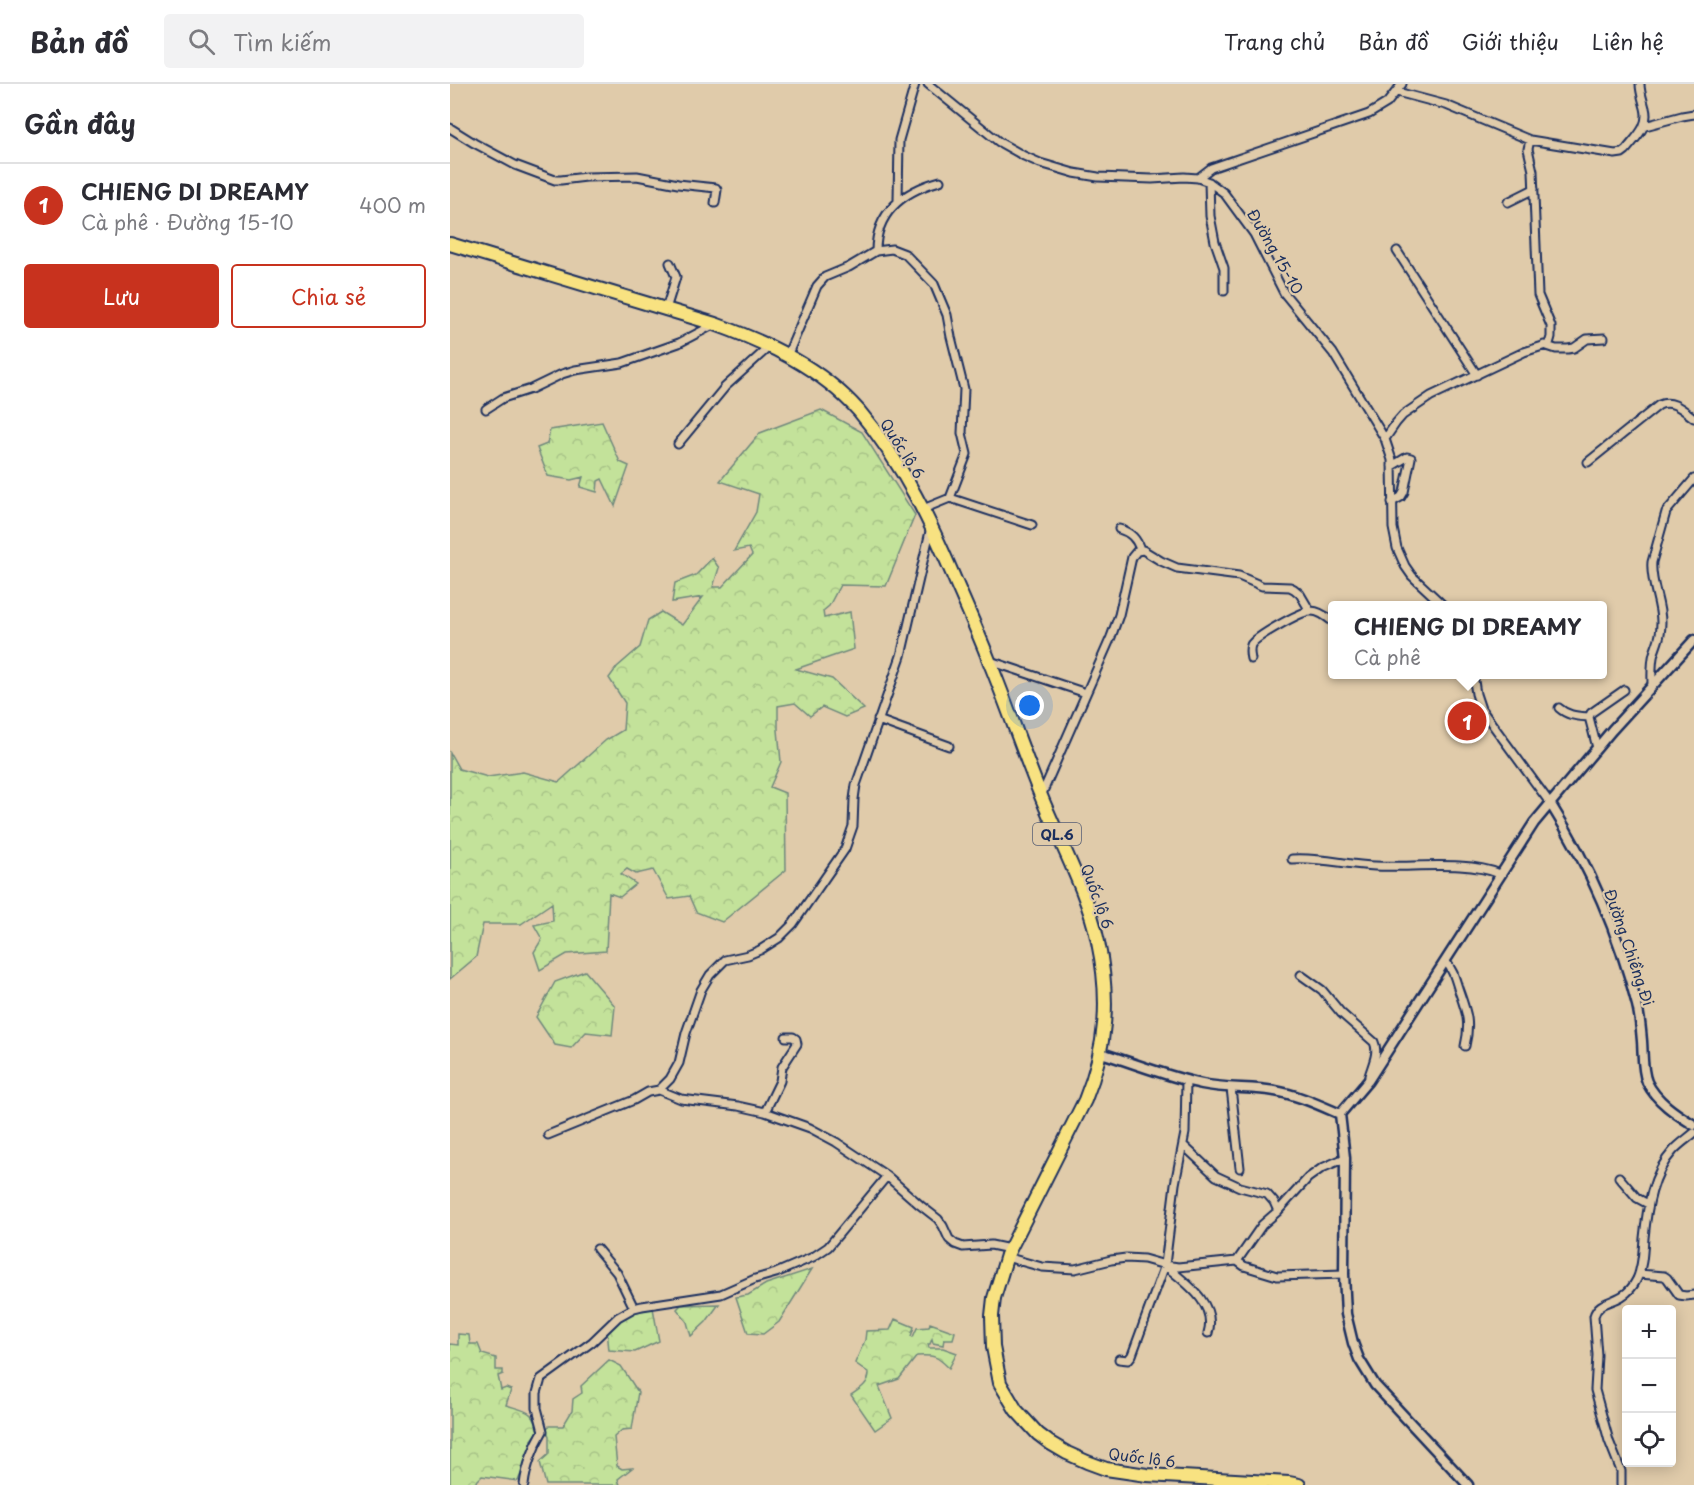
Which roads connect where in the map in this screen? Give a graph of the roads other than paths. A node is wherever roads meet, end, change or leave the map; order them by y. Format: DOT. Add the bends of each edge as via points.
graph roads {
  1 [pos="915,84"];
  2 [pos="928,84"];
  3 [pos="1402,84"];
  4 [pos="1640,84"];
  5 [pos="1397,92"];
  6 [pos="1694,114"];
  7 [pos="1645,126"];
  8 [pos="450,128"];
  9 [pos="1530,140"];
  10 [pos="1198,178"];
  11 [pos="940,181"];
  12 [pos="1209,182"];
  13 [pos="1534,189"];
  14 [pos="898,200"];
  15 [pos="1508,202"];
  16 [pos="715,203"];
  17 [pos="450,244"];
  18 [pos="876,251"];
  19 [pos="1398,251"];
  20 [pos="670,263"];
  21 [pos="1224,291"];
  22 [pos="666,309"];
  23 [pos="715,324"];
  24 [pos="1604,338"];
  25 [pos="1544,345"];
  26 [pos="770,346"];
  27 [pos="787,356"];
  28 [pos="1477,375"];
  29 [pos="486,409"];
  30 [pos="1694,418"];
  31 [pos="1385,439"];
  32 [pos="678,444"];
  33 [pos="1588,462"];
  34 [pos="1392,466"];
  35 [pos="1694,479"];
  36 [pos="950,498"];
  37 [pos="1392,502"];
  38 [pos="923,509"];
  39 [pos="932,525"];
  40 [pos="1032,525"];
  41 [pos="1119,529"];
  42 [pos="1140,550"];
  43 [pos="1438,601"];
  44 [pos="1310,611"];
  45 [pos="1328,618"];
  46 [pos="1694,640"];
  47 [pos="1251,659"];
  48 [pos="990,661"];
  49 [pos="1474,679"];
  50 [pos="1652,686"];
  51 [pos="1624,690"];
  52 [pos="1086,693"];
  53 [pos="1559,708"];
  54 [pos="1589,717"];
  55 [pos="878,720"];
  56 [pos="949,746"];
  57 [pos="1597,747"];
  58 [pos="1041,796"];
  59 [pos="1550,803"];
  60 [pos="1292,859"];
  61 [pos="1500,874"];
  62 [pos="1446,962"];
  63 [pos="1301,975"];
  64 [pos="786,1037"];
  65 [pos="1465,1046"];
  66 [pos="1101,1053"];
  67 [pos="1186,1080"];
  68 [pos="1368,1081"];
  69 [pos="1231,1088"];
  70 [pos="659,1090"];
  71 [pos="765,1112"];
  72 [pos="1340,1114"];
  73 [pos="1694,1125"];
  74 [pos="1694,1133"];
  75 [pos="548,1136"];
  76 [pos="1183,1145"];
  77 [pos="1345,1158"];
  78 [pos="1240,1168"];
  79 [pos="887,1176"];
  80 [pos="1619,1177"];
  81 [pos="1648,1204"];
  82 [pos="1278,1211"];
  83 [pos="597,1249"];
  84 [pos="1008,1253"];
  85 [pos="1237,1261"];
  86 [pos="1165,1265"];
  87 [pos="1344,1274"];
  88 [pos="1639,1274"];
  89 [pos="1694,1294"];
  90 [pos="634,1308"];
  91 [pos="1208,1333"];
  92 [pos="1119,1359"];
  93 [pos="524,1485"];
  94 [pos="1299,1485"];
  95 [pos="1468,1485"];
  96 [pos="1621,1485"];
  1 -- 14 [label="street" via="899,140"];
  2 -- 10 [label="street, Đường 15-10" via="999,142 1040,163 1098,177"];
  3 -- 5 [label="street"];
  4 -- 7 [label="street"];
  5 -- 9 [label="street" via="1446,105"];
  5 -- 10 [label="street" via="1369,114 1211,168"];
  6 -- 7 [label="street"];
  7 -- 9 [label="street" via="1626,150 1616,154"];
  8 -- 16 [label="street" via="515,165 545,177 643,177 716,188"];
  9 -- 13 [label="street" via="1528,155"];
  10 -- 12 [label="street, Đường 15-10"];
  11 -- 14 [label="street"];
  12 -- 21 [label="street" via="1210,216 1224,268"];
  12 -- 31 [label="street, Đường 15-10" via="1224,193 1244,219 1284,293 1333,353"];
  13 -- 15 [label="street"];
  13 -- 25 [label="street" via="1538,295 1551,326 1549,344"];
  14 -- 18 [label="street" via="880,225"];
  17 -- 22 [label="highway, Quốc lộ 6 / QL.6"];
  18 -- 27 [label="street" via="822,280"];
  18 -- 36 [label="street" via="892,249 905,254 932,280 947,315 964,390 962,433 967,454"];
  19 -- 28 [label="street"];
  20 -- 22 [label="street" via="676,277"];
  22 -- 23 [label="highway, Quốc lộ 6 / QL.6"];
  23 -- 26 [label="highway, Quốc lộ 6 / QL.6"];
  23 -- 29 [label="street" via="679,343 622,363 562,374"];
  24 -- 25 [label="street" via="1587,339 1568,349"];
  25 -- 28 [label="street"];
  26 -- 27 [label="highway, Quốc lộ 6 / QL.6"];
  26 -- 32 [label="street" via="725,387"];
  27 -- 38 [label="highway, Quốc lộ 6 / QL.6" via="811,369 857,409 899,467"];
  28 -- 31 [label="street" via="1443,389 1407,412"];
  30 -- 33 [label="street" via="1664,402"];
  31 -- 34 [label="street, Đường 15-10"];
  34 -- 37 [label="street, Đường 15-10"];
  34 -- 37 [label="street" via="1411,458 1404,492"];
  35 -- 50 [label="street" via="1666,512 1652,562 1661,620"];
  36 -- 38 [label="street"];
  36 -- 40 [label="street"];
  37 -- 43 [label="street, Đường 15-10" via="1394,535 1405,566"];
  38 -- 39 [label="highway, Quốc lộ 6 / QL.6"];
  39 -- 48 [label="highway, Quốc lộ 6 / QL.6"];
  39 -- 55 [label="street" via="901,656"];
  41 -- 42 [label="street" via="1131,534"];
  42 -- 44 [label="street" via="1177,568 1239,576 1266,587 1290,587 1300,594"];
  42 -- 52 [label="street" via="1132,557 1116,622"];
  44 -- 45 [label="street"];
  44 -- 47 [label="street" via="1254,641"];
  46 -- 50 [label="street"];
  48 -- 52 [label="street"];
  48 -- 58 [label="highway, Quốc lộ 6 / QL.6"];
  49 -- 59 [label="street" via="1481,709"];
  50 -- 57 [label="street"];
  51 -- 54 [label="street"];
  52 -- 58 [label="street"];
  53 -- 54 [label="street" via="1572,716"];
  54 -- 57 [label="street"];
  55 -- 56 [label="street"];
  55 -- 70 [label="street" via="856,785 853,826 845,849 779,938 748,955 725,960 711,975 688,1026 679,1064"];
  57 -- 59 [label="street"];
  58 -- 66 [label="highway, Quốc lộ 6 / QL.6" via="1086,902 1098,941 1105,995"];
  59 -- 61 [label="street"];
  59 -- 73 [label="street, Đường Chiềng Đi" via="1573,840 1605,908 1641,1021 1648,1083 1667,1106"];
  60 -- 61 [label="street" via="1375,866 1474,867"];
  61 -- 62 [label="street"];
  62 -- 65 [label="street" via="1453,970 1466,1010"];
  62 -- 68 [label="street"];
  63 -- 68 [label="street" via="1322,990 1376,1045"];
  64 -- 71 [label="street" via="793,1037 797,1044 782,1067 780,1081"];
  66 -- 67 [label="street"];
  66 -- 84 [label="highway, Quốc lộ 6 / QL.6" via="1085,1100"];
  67 -- 69 [label="street"];
  67 -- 76 [label="street"];
  68 -- 72 [label="street"];
  69 -- 72 [label="street" via="1285,1093"];
  69 -- 78 [label="street"];
  70 -- 71 [label="street" via="688,1100"];
  70 -- 75 [label="street"];
  71 -- 79 [label="street" via="822,1134"];
  72 -- 77 [label="street"];
  74 -- 81 [label="street" via="1669,1155"];
  76 -- 82 [label="street" via="1216,1176 1266,1194"];
  76 -- 86 [label="street"];
  77 -- 82 [label="street" via="1312,1175"];
  77 -- 87 [label="street"];
  79 -- 84 [label="street" via="938,1219 955,1244 991,1245"];
  79 -- 90 [label="street" via="819,1255 721,1294"];
  80 -- 81 [label="street" via="1637,1198"];
  81 -- 88 [label="street"];
  82 -- 85 [label="street" via="1262,1225"];
  83 -- 90 [label="street" via="616,1273"];
  84 -- 86 [label="street" via="1042,1267 1075,1269 1126,1258"];
  84 -- 94 [label="highway, Quốc lộ 6 / QL.6" via="992,1316 996,1366 1000,1383 1016,1410 1050,1443 1087,1462 1126,1472"];
  85 -- 86 [label="street" via="1185,1267"];
  85 -- 87 [label="street" via="1277,1276"];
  86 -- 91 [label="street" via="1200,1298 1210,1317"];
  86 -- 92 [label="street" via="1132,1355 1128,1360"];
  87 -- 95 [label="street" via="1349,1329 1367,1373"];
  88 -- 89 [label="street" via="1664,1276 1681,1296"];
  88 -- 96 [label="street" via="1632,1288 1601,1305 1594,1316 1595,1390 1621,1471"];
  90 -- 93 [label="street" via="541,1379 537,1408 543,1431"];
}
